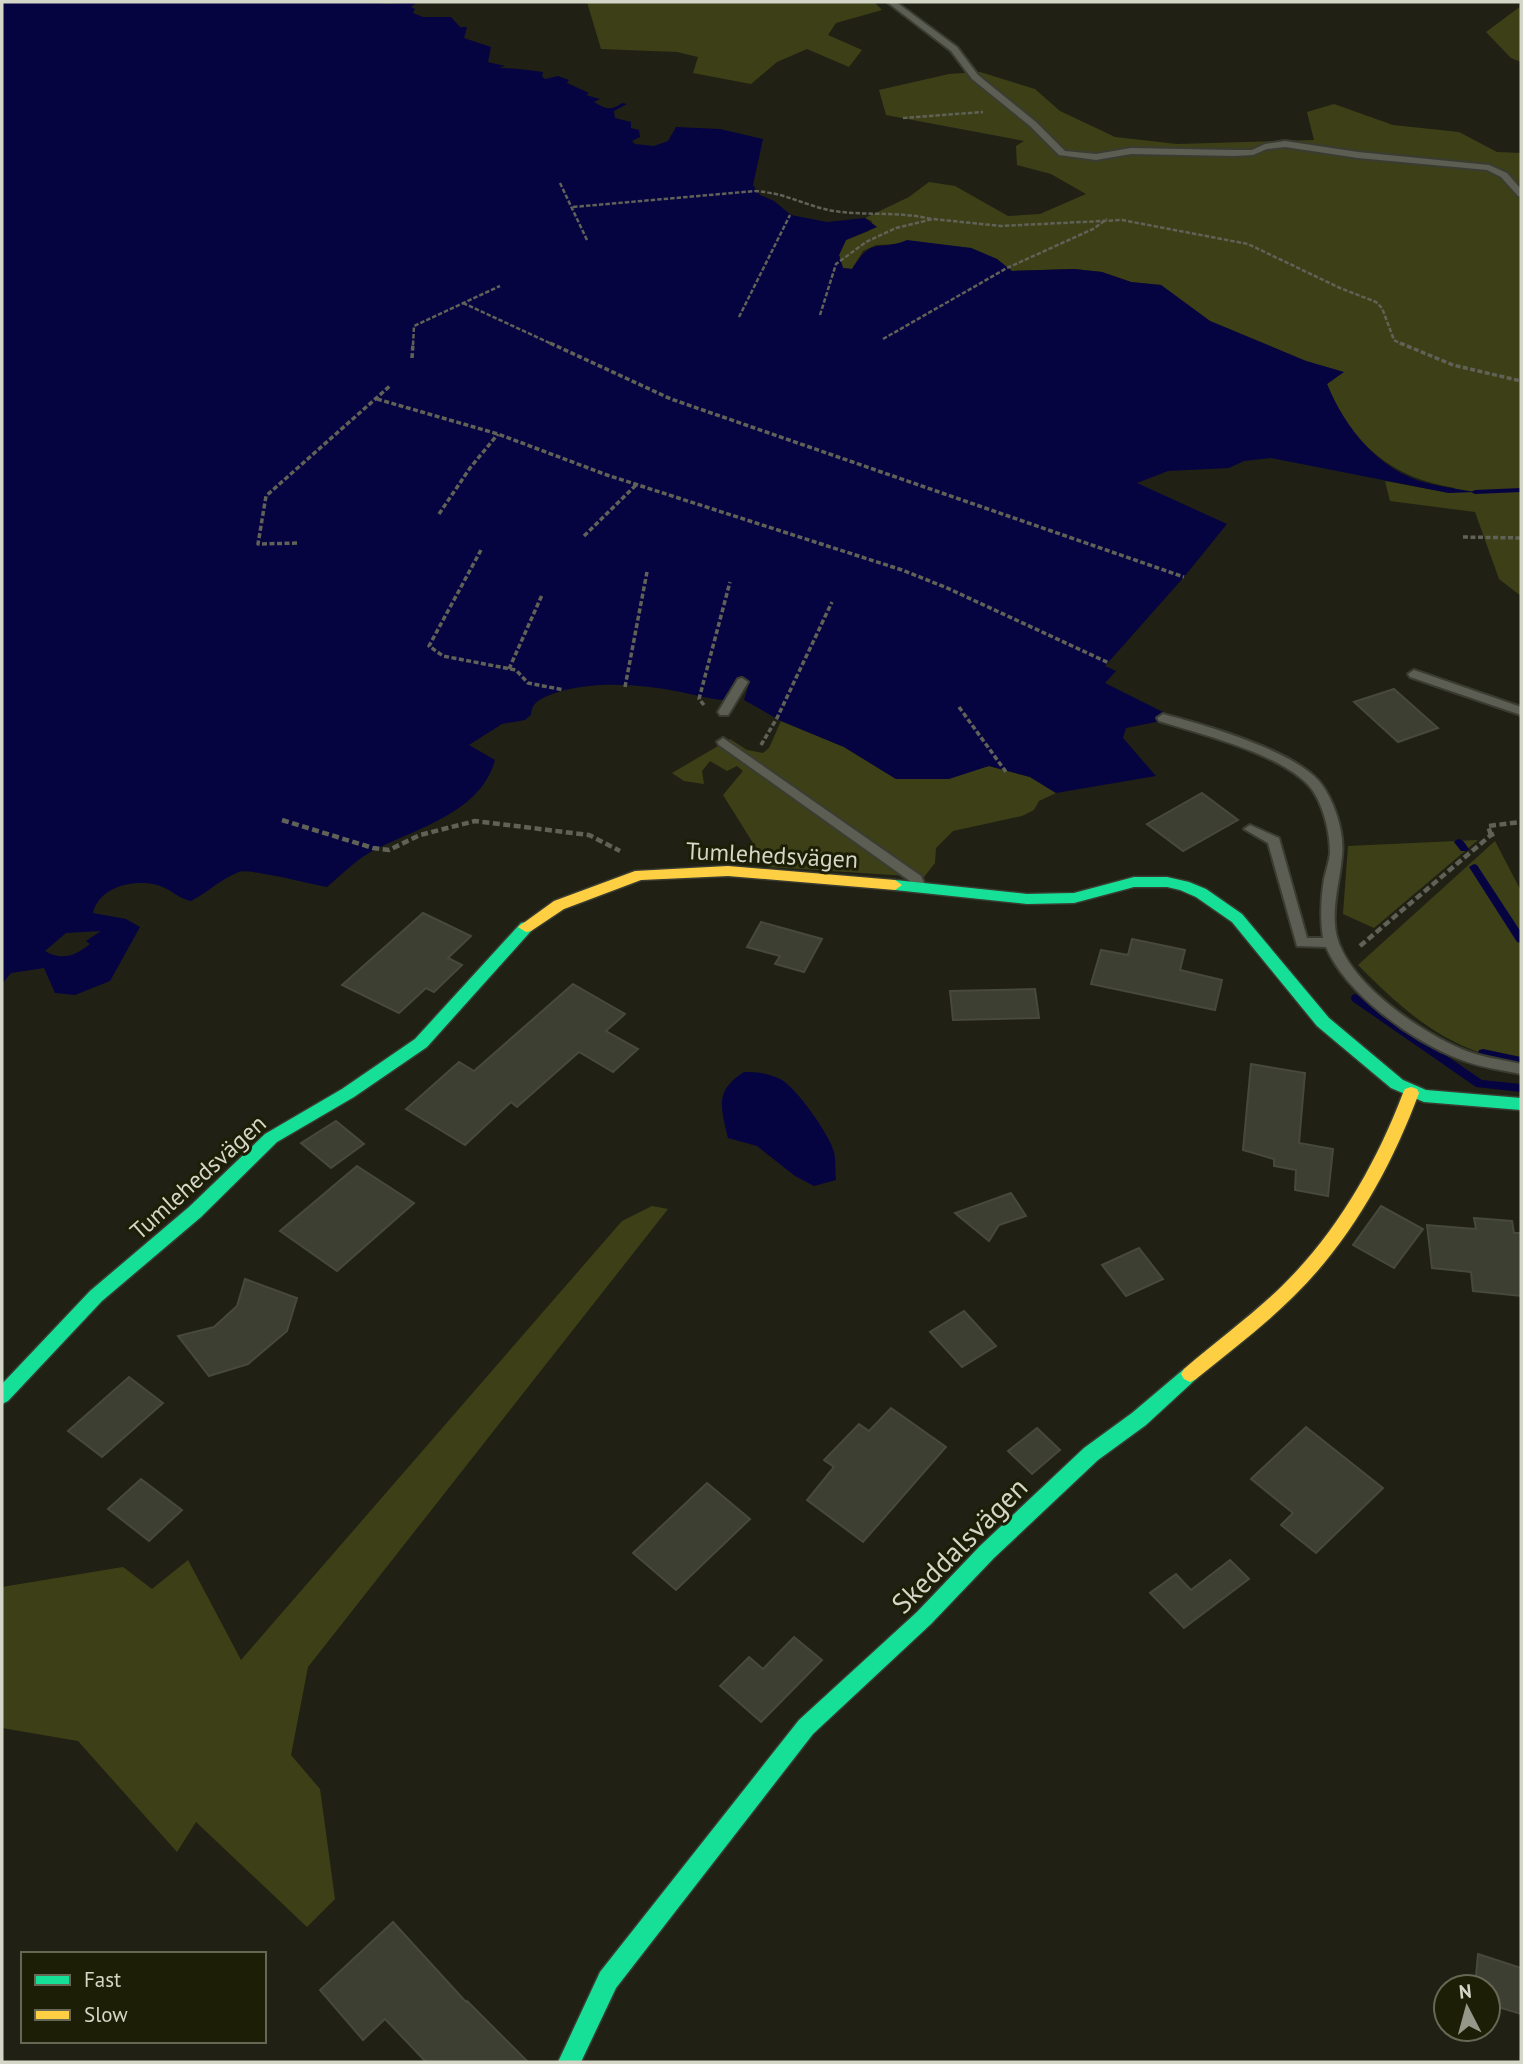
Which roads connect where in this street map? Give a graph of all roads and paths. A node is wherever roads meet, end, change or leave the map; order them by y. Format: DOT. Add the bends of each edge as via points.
graph roads {
  1 [pos="891,2"];
  2 [pos="1015,110"];
  3 [pos="903,118"];
  4 [pos="560,183"];
  5 [pos="1521,194"];
  6 [pos="573,207"];
  7 [pos="790,215"];
  8 [pos="933,219"];
  9 [pos="1107,219"];
  10 [pos="587,240"];
  11 [pos="500,286"];
  12 [pos="463,303"];
  13 [pos="820,315"];
  14 [pos="739,317"];
  15 [pos="883,339"];
  16 [pos="412,358"];
  17 [pos="1521,381"];
  18 [pos="391,385"];
  19 [pos="377,399"];
  20 [pos="498,434"];
  21 [pos="637,484"];
  22 [pos="439,514"];
  23 [pos="584,536"];
  24 [pos="1463,537"];
  25 [pos="1521,538"];
  26 [pos="297,542"];
  27 [pos="481,550"];
  28 [pos="647,572"];
  29 [pos="1184,577"];
  30 [pos="730,582"];
  31 [pos="542,594"];
  32 [pos="832,602"];
  33 [pos="1108,663"];
  34 [pos="509,669"];
  35 [pos="1414,674"];
  36 [pos="742,682"];
  37 [pos="625,687"];
  38 [pos="564,690"];
  39 [pos="699,699"];
  40 [pos="959,707"];
  41 [pos="1521,711"];
  42 [pos="724,712"];
  43 [pos="1163,718"];
  44 [pos="723,743"];
  45 [pos="760,748"];
  46 [pos="1006,772"];
  47 [pos="282,820"];
  48 [pos="1521,822"];
  49 [pos="1250,829"];
  50 [pos="589,835"];
  51 [pos="919,887"];
  52 [pos="1330,942"];
  53 [pos="1341,962"];
  54 [pos="1521,1069"];
  55 [pos="1411,1093"];
  56 [pos="1521,1104"];
  57 [pos="2,1396"];
  58 [pos="569,2062"];
  1 -- 2 [label="lane" via="954,50 975,77"];
  2 -- 3 [label="path"];
  2 -- 5 [label="lane" via="1062,153 1079,156 1131,151 1253,152 1285,144 1489,168 1504,175"];
  4 -- 6 [label="path"];
  6 -- 8 [label="path" via="755,191 783,194 825,210 885,211"];
  6 -- 10 [label="path"];
  7 -- 14 [label="path"];
  8 -- 9 [label="path" via="1001,226"];
  8 -- 13 [label="path" via="879,234 840,260"];
  9 -- 15 [label="path" via="1007,268"];
  9 -- 17 [label="path" via="1248,244 1376,302 1394,340 1406,347 1453,365"];
  11 -- 12 [label="path"];
  12 -- 16 [label="path" via="414,326"];
  12 -- 29 [label="path" via="671,399"];
  18 -- 19 [label="path"];
  19 -- 20 [label="path"];
  19 -- 26 [label="path" via="266,496 258,544"];
  20 -- 21 [label="path"];
  20 -- 22 [label="path"];
  21 -- 23 [label="path"];
  21 -- 33 [label="path" via="913,575"];
  24 -- 25 [label="path"];
  27 -- 34 [label="path" via="429,646 443,656"];
  28 -- 37 [label="path"];
  30 -- 39 [label="path"];
  31 -- 34 [label="path"];
  32 -- 45 [label="path"];
  34 -- 38 [label="path" via="516,670 527,683"];
  35 -- 41 [label="lane"];
  36 -- 42 [label="lane"];
  40 -- 46 [label="path"];
  43 -- 52 [label="lane" via="1296,768 1316,785 1329,815 1336,852 1330,881"];
  44 -- 51 [label="lane" via="916,879"];
  47 -- 50 [label="path" via="389,850 420,835 475,821"];
  48 -- 53 [label="path" via="1488,827 1494,834"];
  49 -- 52 [label="lane" via="1274,841 1302,943"];
  51 -- 55 [label="street, Tumlehedsvägen" via="1027,899 1074,898 1134,882 1167,882 1201,893 1237,918 1323,1022"];
  51 -- 57 [label="street, Tumlehedsvägen" via="728,871 656,872 559,905 521,931 421,1043 271,1138 195,1212 96,1296"];
  52 -- 53 [label="lane"];
  53 -- 54 [label="lane" via="1422,1034 1463,1055"];
  55 -- 56 [label="street, Tumlehedsvägen"];
  55 -- 58 [label="street, Skeddalsvägen" via="1362,1198 1299,1280 1139,1419 1091,1454 806,1727 608,1980"];
}
